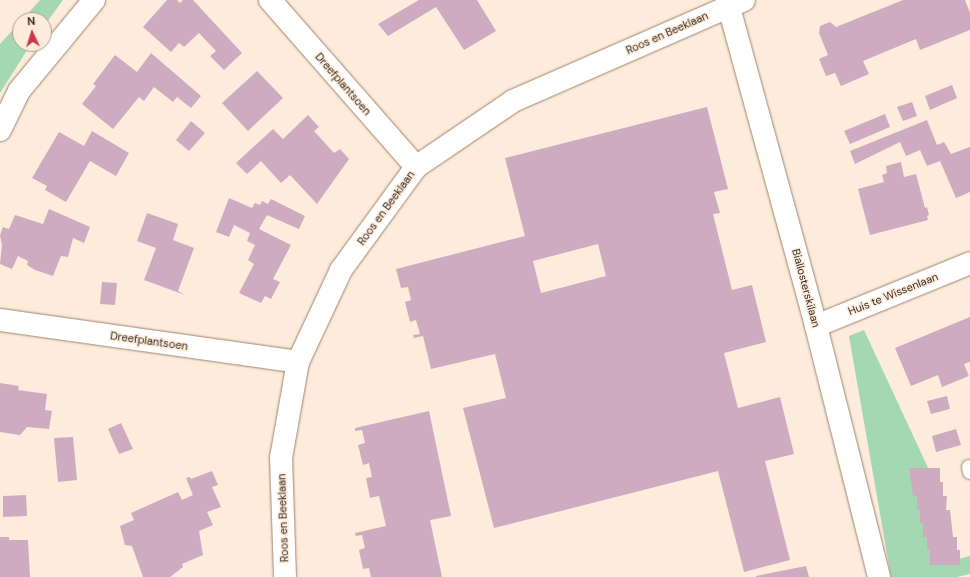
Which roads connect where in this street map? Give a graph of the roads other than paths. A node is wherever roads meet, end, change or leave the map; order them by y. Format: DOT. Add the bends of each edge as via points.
graph roads {
  1 [pos="94,0"];
  2 [pos="270,0"];
  3 [pos="734,2"];
  4 [pos="0,130"];
  5 [pos="416,167"];
  6 [pos="970,263"];
  7 [pos="0,320"];
  8 [pos="816,326"];
  9 [pos="298,362"];
  10 [pos="285,577"];
  11 [pos="879,577"];
  1 -- 4 [label="street" via="19,92"];
  2 -- 5 [label="street, Dreefplantsoen"];
  3 -- 5 [label="street, Roos en Beeklaan" via="513,102"];
  3 -- 8 [label="street, Biallosterskilaan"];
  5 -- 9 [label="street, Roos en Beeklaan" via="341,270"];
  6 -- 8 [label="street, Huis te Wissenlaan"];
  7 -- 9 [label="street, Dreefplantsoen"];
  8 -- 11 [label="street, Biallosterskilaan"];
  9 -- 10 [label="street, Roos en Beeklaan" via="281,458"];
}
